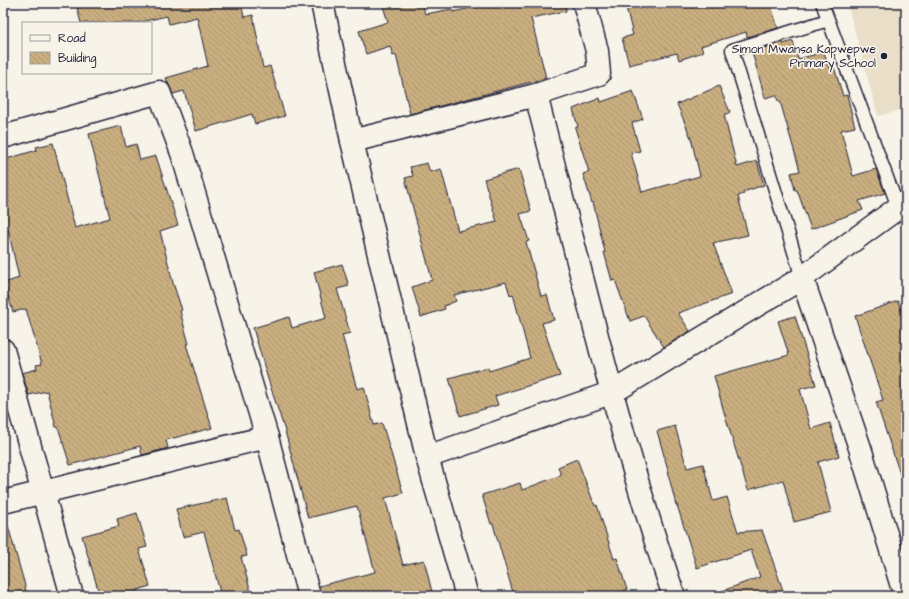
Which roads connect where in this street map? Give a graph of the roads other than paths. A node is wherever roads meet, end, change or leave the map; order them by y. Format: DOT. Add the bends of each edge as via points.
graph roads {
  1 [pos="322,3"];
  2 [pos="584,3"];
  3 [pos="822,3"];
  4 [pos="828,20"];
  5 [pos="536,95"];
  6 [pos="3,137"];
  7 [pos="352,141"];
  8 [pos="902,204"];
  9 [pos="802,278"];
  10 [pos="3,350"];
  11 [pos="612,392"];
  12 [pos="267,437"];
  13 [pos="427,457"];
  14 [pos="43,492"];
  15 [pos="3,502"];
  16 [pos="902,594"];
  17 [pos="72,596"];
  18 [pos="309,596"];
  19 [pos="466,596"];
  20 [pos="674,596"];
  1 -- 7 [label="street"];
  2 -- 5 [label="street" via="597,51 599,74"];
  3 -- 4 [label="lane"];
  4 -- 8 [label="lane"];
  4 -- 9 [label="lane" via="732,50"];
  5 -- 7 [label="street"];
  5 -- 11 [label="street"];
  6 -- 12 [label="street" via="159,92 182,153"];
  7 -- 13 [label="street"];
  8 -- 9 [label="street"];
  9 -- 11 [label="street"];
  9 -- 16 [label="street" via="860,448"];
  10 -- 14 [label="street"];
  11 -- 13 [label="street"];
  11 -- 20 [label="street"];
  12 -- 14 [label="street"];
  12 -- 18 [label="street"];
  13 -- 19 [label="street"];
  14 -- 15 [label="street"];
  14 -- 17 [label="street"];
}
